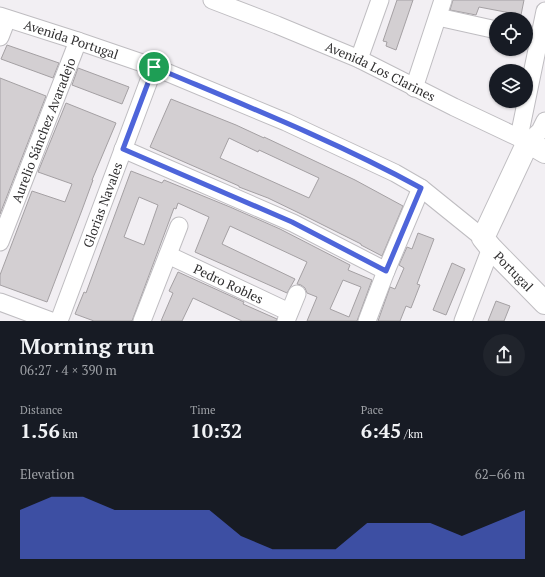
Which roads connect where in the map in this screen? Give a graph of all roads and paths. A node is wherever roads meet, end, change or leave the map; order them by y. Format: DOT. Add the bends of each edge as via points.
graph roads {
  1 [pos="212,0"];
  2 [pos="380,0"];
  3 [pos="444,0"];
  4 [pos="545,11"];
  5 [pos="4,17"];
  6 [pos="438,17"];
  7 [pos="489,28"];
  8 [pos="0,37"];
  9 [pos="78,41"];
  10 [pos="359,59"];
  11 [pos="154,67"];
  12 [pos="414,88"];
  13 [pos="545,121"];
  14 [pos="531,144"];
  15 [pos="123,149"];
  16 [pos="421,188"];
  17 [pos="179,226"];
  18 [pos="0,242"];
  19 [pos="487,243"];
  20 [pos="168,255"];
  21 [pos="386,271"];
  22 [pos="297,294"];
  23 [pos="0,302"];
  24 [pos="545,303"];
  25 [pos="288,317"];
  26 [pos="51,321"];
  27 [pos="58,321"];
  28 [pos="142,321"];
  29 [pos="367,321"];
  30 [pos="462,321"];
  1 -- 10 [label="street, Avenida Los Clarines"];
  2 -- 10 [label="street"];
  3 -- 6 [label="street"];
  4 -- 14 [label="street"];
  5 -- 8 [label="street"];
  5 -- 9 [label="street, Avenida Portugal"];
  6 -- 7 [label="street"];
  6 -- 12 [label="street"];
  9 -- 11 [label="street, Avenida Portugal"];
  9 -- 18 [label="street, Aurelio Sánchez Avaradejo"];
  10 -- 12 [label="street, Avenida Los Clarines"];
  11 -- 15 [label="street, Glorias Navales"];
  11 -- 16 [label="street, Avenida Portugal" via="286,122 395,173"];
  12 -- 14 [label="street, Avenida Los Clarines"];
  13 -- 14 [label="street"];
  14 -- 19 [label="main road"];
  15 -- 21 [label="street" via="292,222"];
  15 -- 27 [label="street, Glorias Navales"];
  16 -- 19 [label="street, Avenida Portugal"];
  16 -- 21 [label="street"];
  17 -- 20 [label="street"];
  19 -- 24 [label="main road, Portugal"];
  19 -- 30 [label="street"];
  20 -- 25 [label="street, Pedro Robles"];
  20 -- 28 [label="street"];
  21 -- 29 [label="street"];
  22 -- 25 [label="street"];
  23 -- 26 [label="street"];
}
